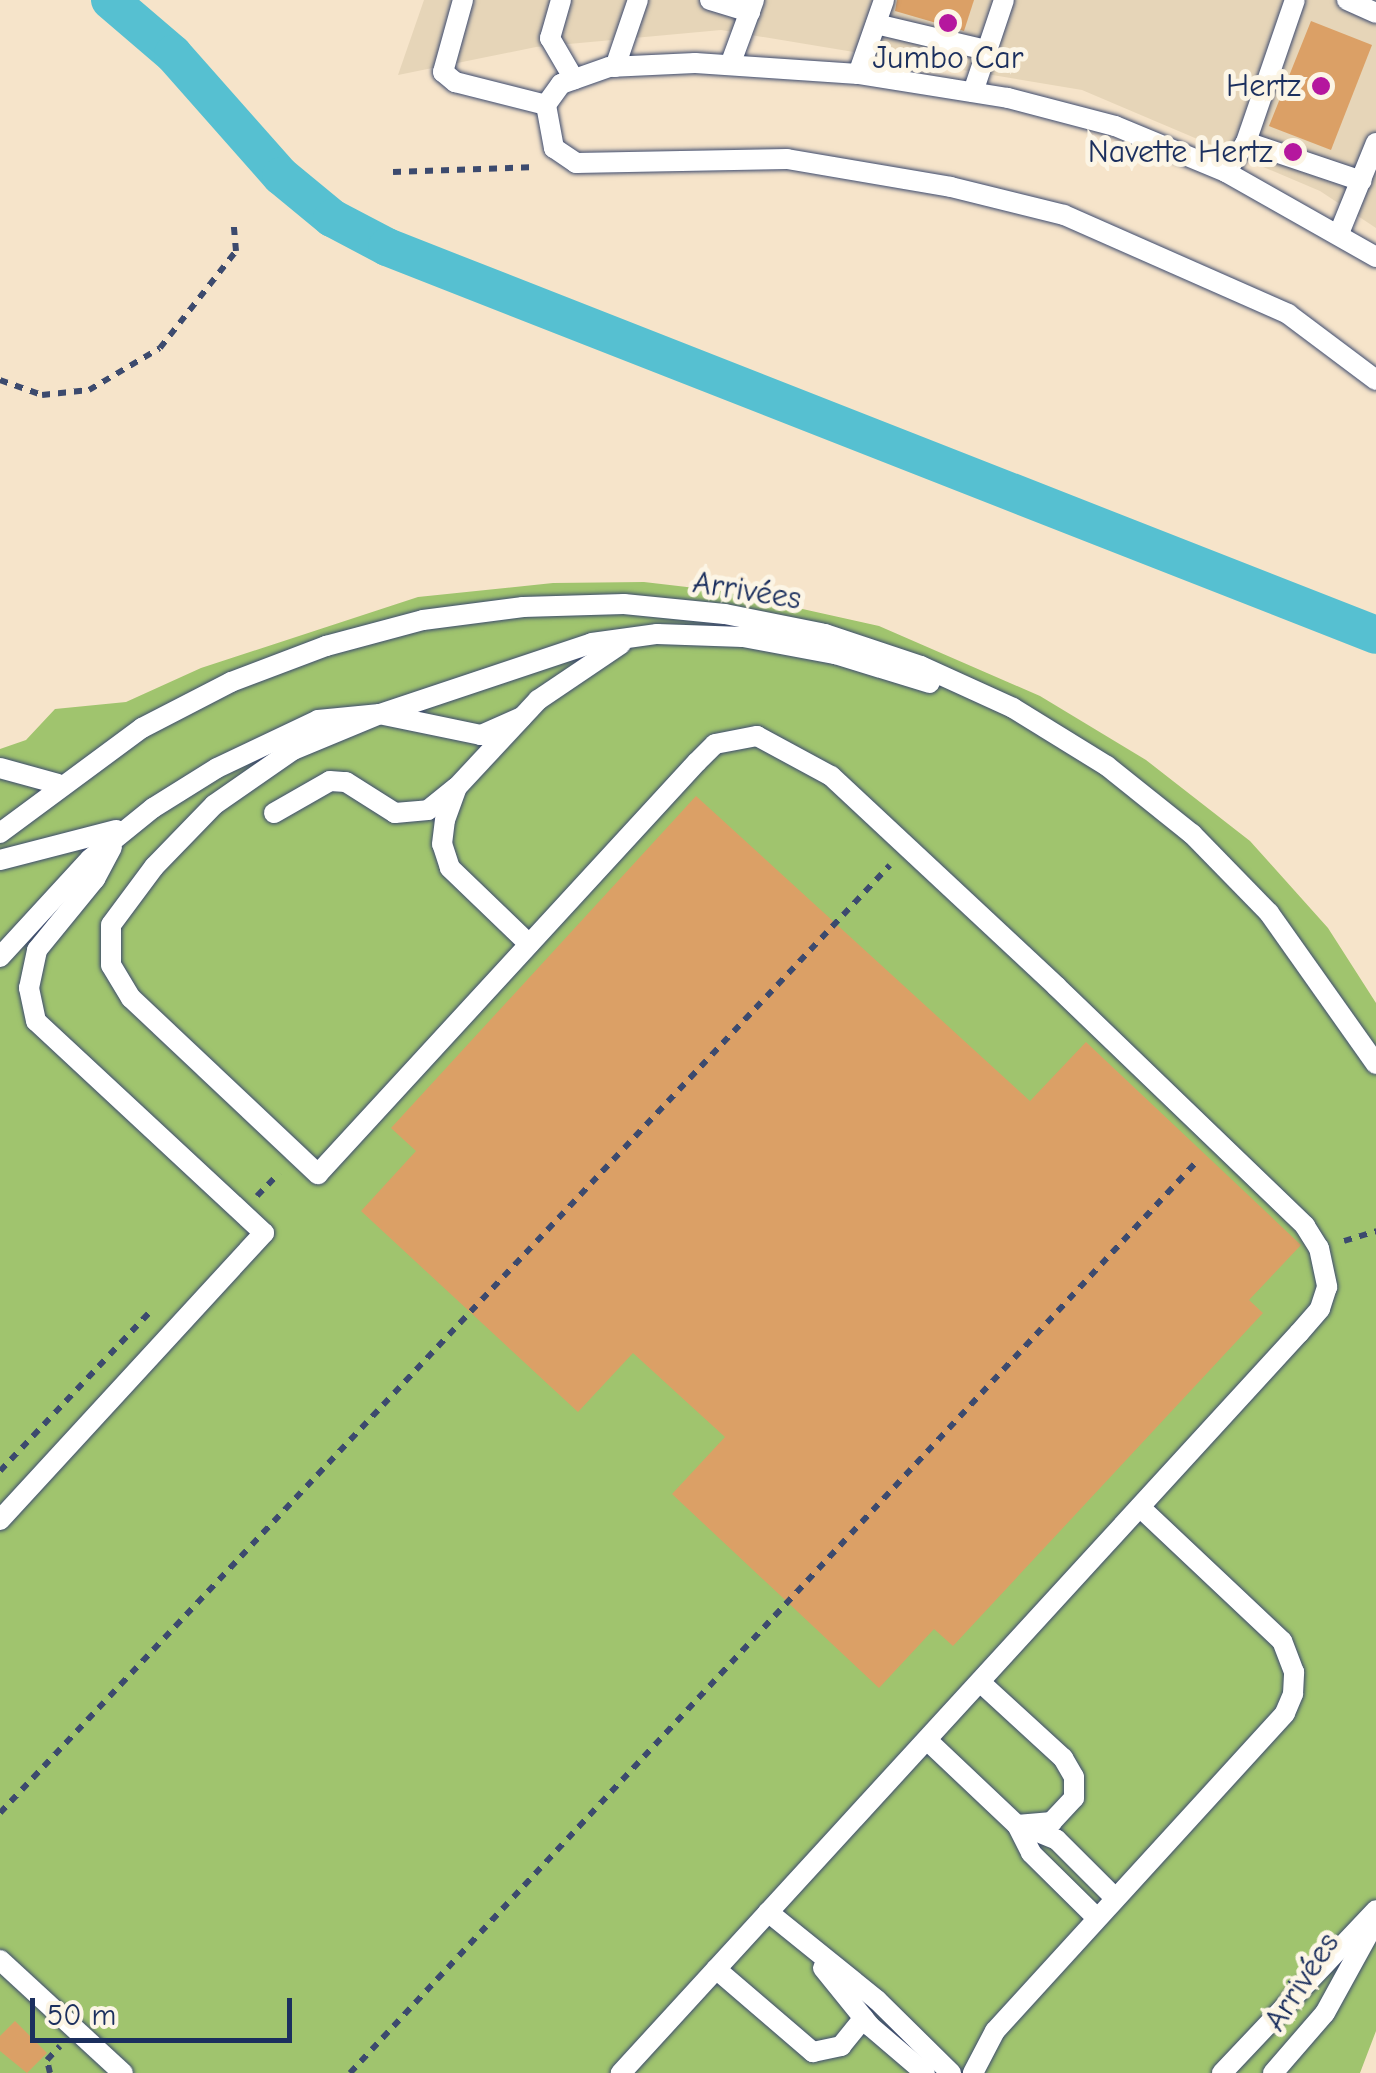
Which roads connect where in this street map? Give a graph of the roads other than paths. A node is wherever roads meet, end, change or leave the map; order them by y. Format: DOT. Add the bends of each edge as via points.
graph roads {
  1 [pos="463,0"];
  2 [pos="561,0"];
  3 [pos="638,0"];
  4 [pos="710,0"];
  5 [pos="884,0"];
  6 [pos="1004,0"];
  7 [pos="1295,0"];
  8 [pos="1346,0"];
  9 [pos="752,6"];
  10 [pos="1376,13"];
  11 [pos="876,24"];
  12 [pos="986,50"];
  13 [pos="730,65"];
  14 [pos="615,67"];
  15 [pos="858,74"];
  16 [pos="574,78"];
  17 [pos="972,92"];
  18 [pos="546,105"];
  19 [pos="1246,142"];
  20 [pos="1376,144"];
  21 [pos="1226,172"];
  22 [pos="1362,180"];
  23 [pos="1340,231"];
  24 [pos="1376,257"];
  25 [pos="1376,380"];
  26 [pos="631,638"];
  27 [pos="1013,708"];
  28 [pos="380,714"];
  29 [pos="522,717"];
  30 [pos="0,768"];
  31 [pos="58,784"];
  32 [pos="457,787"];
  33 [pos="274,813"];
  34 [pos="136,822"];
  35 [pos="0,833"];
  36 [pos="115,840"];
  37 [pos="0,860"];
  38 [pos="529,944"];
  39 [pos="0,956"];
  40 [pos="1376,1064"];
  41 [pos="1140,1507"];
  42 [pos="0,1520"];
  43 [pos="980,1682"];
  44 [pos="927,1740"];
  45 [pos="1017,1825"];
  46 [pos="1114,1897"];
  47 [pos="1376,1910"];
  48 [pos="768,1912"];
  49 [pos="1096,1917"];
  50 [pos="1376,1920"];
  51 [pos="817,1958"];
  52 [pos="0,1960"];
  53 [pos="716,1968"];
  54 [pos="864,2018"];
  55 [pos="124,2073"];
  56 [pos="621,2073"];
  57 [pos="925,2073"];
  58 [pos="951,2073"];
  59 [pos="973,2073"];
  60 [pos="1222,2073"];
  61 [pos="1276,2073"];
  1 -- 18 [label="lane" via="442,72"];
  2 -- 16 [label="lane" via="550,38"];
  3 -- 14 [label="lane"];
  4 -- 9 [label="lane"];
  5 -- 11 [label="lane"];
  6 -- 12 [label="lane"];
  7 -- 19 [label="lane"];
  8 -- 10 [label="lane"];
  9 -- 13 [label="lane"];
  11 -- 12 [label="lane"];
  11 -- 15 [label="lane"];
  12 -- 17 [label="lane"];
  13 -- 14 [label="lane"];
  13 -- 15 [label="lane"];
  14 -- 16 [label="lane"];
  15 -- 17 [label="lane"];
  16 -- 18 [label="lane"];
  17 -- 21 [label="lane" via="1115,126"];
  18 -- 25 [label="lane" via="554,148 576,162 787,159 951,187 1064,215 1288,314"];
  19 -- 21 [label="lane"];
  19 -- 22 [label="lane"];
  20 -- 22 [label="lane"];
  21 -- 23 [label="lane"];
  22 -- 23 [label="lane"];
  23 -- 24 [label="lane"];
  26 -- 27 [label="lane" via="743,637 835,654"];
  26 -- 28 [label="lane" via="592,643"];
  26 -- 29 [label="lane" via="561,680"];
  27 -- 31 [label="lane, Arrivées" via="921,666 825,634 624,604 523,607 423,620 326,646 231,682 142,728"];
  27 -- 40 [label="lane, Arrivées" via="1121,777 1232,872 1304,955"];
  28 -- 29 [label="lane" via="481,735"];
  28 -- 34 [label="lane" via="318,720 276,737"];
  28 -- 38 [label="lane" via="269,763 214,805 133,893 111,925 107,948 131,998 318,1174"];
  29 -- 32 [label="lane"];
  30 -- 31 [label="lane"];
  31 -- 35 [label="lane, Arrivées"];
  32 -- 33 [label="lane" via="428,810 395,813 346,782 330,781"];
  32 -- 38 [label="lane" via="442,844 450,868"];
  34 -- 36 [label="lane"];
  34 -- 37 [label="lane"];
  36 -- 39 [label="lane"];
  36 -- 42 [label="lane" via="95,879 38,950 29,988 36,1021 264,1233"];
  38 -- 41 [label="lane" via="721,742 757,736 782,746 831,776 908,846 1305,1226 1326,1269 1325,1298"];
  41 -- 43 [label="lane"];
  41 -- 46 [label="lane" via="1282,1641 1294,1672 1293,1694 1285,1713"];
  43 -- 44 [label="lane"];
  43 -- 45 [label="lane" via="1063,1758 1074,1778 1074,1798 1052,1822"];
  44 -- 45 [label="lane"];
  44 -- 48 [label="lane"];
  45 -- 46 [label="lane" via="1056,1840"];
  45 -- 49 [label="lane" via="1031,1853"];
  46 -- 49 [label="lane"];
  47 -- 60 [label="lane"];
  48 -- 51 [label="lane"];
  48 -- 53 [label="lane"];
  49 -- 59 [label="lane" via="995,2031"];
  50 -- 61 [label="lane, Arrivées" via="1325,2013"];
  51 -- 54 [label="lane"];
  51 -- 58 [label="lane" via="877,2000"];
  52 -- 55 [label="lane"];
  53 -- 54 [label="lane" via="813,2052 840,2046"];
  53 -- 56 [label="lane"];
  54 -- 57 [label="lane"];
}
